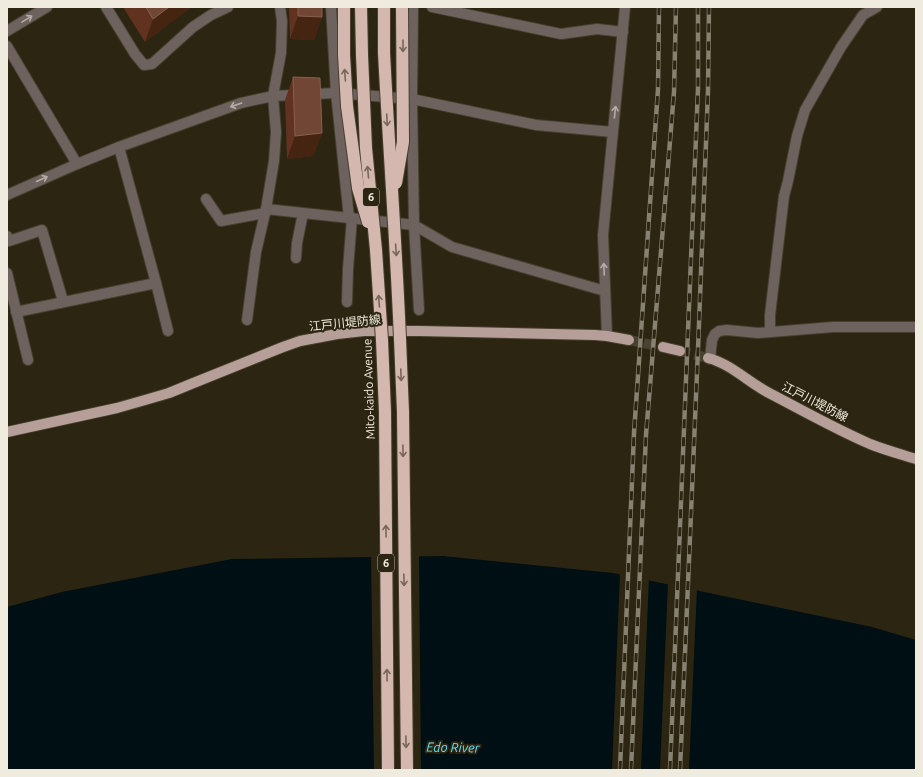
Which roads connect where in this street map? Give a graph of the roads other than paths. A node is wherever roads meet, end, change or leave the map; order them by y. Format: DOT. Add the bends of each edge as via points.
graph roads {
  1 [pos="47,7"];
  2 [pos="106,7"];
  3 [pos="228,7"];
  4 [pos="280,7"];
  5 [pos="331,7"];
  6 [pos="344,7"];
  7 [pos="361,7"];
  8 [pos="384,7"];
  9 [pos="402,7"];
  10 [pos="413,7"];
  11 [pos="432,7"];
  12 [pos="625,7"];
  13 [pos="877,7"];
  14 [pos="7,31"];
  15 [pos="623,32"];
  16 [pos="7,46"];
  17 [pos="336,93"];
  18 [pos="274,96"];
  19 [pos="412,99"];
  20 [pos="613,132"];
  21 [pos="119,148"];
  22 [pos="77,164"];
  23 [pos="7,195"];
  24 [pos="206,199"];
  25 [pos="393,201"];
  26 [pos="265,211"];
  27 [pos="303,213"];
  28 [pos="351,218"];
  29 [pos="414,225"];
  30 [pos="7,236"];
  31 [pos="376,250"];
  32 [pos="296,258"];
  33 [pos="7,273"];
  34 [pos="156,283"];
  35 [pos="605,291"];
  36 [pos="63,301"];
  37 [pos="347,302"];
  38 [pos="419,310"];
  39 [pos="16,312"];
  40 [pos="247,320"];
  41 [pos="916,327"];
  42 [pos="168,331"];
  43 [pos="770,332"];
  44 [pos="607,336"];
  45 [pos="629,340"];
  46 [pos="663,346"];
  47 [pos="680,351"];
  48 [pos="709,359"];
  49 [pos="28,360"];
  50 [pos="7,432"];
  51 [pos="916,459"];
  52 [pos="388,770"];
  53 [pos="407,770"];
  14 -- 1 [label="street, one-way"];
  2 -- 3 [label="street" via="144,65 152,64 193,27"];
  4 -- 18 [label="street" via="280,53"];
  5 -- 17 [label="street"];
  31 -- 6 [label="highway, one-way, bridge" via="358,188 347,106"];
  31 -- 7 [label="highway, Mito-kaido Avenue / 6, one-way, bridge" via="366,148"];
  8 -- 25 [label="highway, 6, one-way, bridge" via="384,60"];
  9 -- 25 [label="highway, one-way, bridge" via="403,142"];
  10 -- 19 [label="street"];
  11 -- 15 [label="street" via="561,34 597,29"];
  12 -- 15 [label="street"];
  13 -- 43 [label="street" via="863,15 841,47 805,110 784,196"];
  20 -- 15 [label="street, one-way"];
  16 -- 22 [label="street"];
  17 -- 18 [label="street"];
  17 -- 19 [label="street"];
  17 -- 28 [label="street"];
  18 -- 21 [label="street, one-way" via="241,103"];
  18 -- 26 [label="street" via="274,161"];
  19 -- 20 [label="street" via="536,125"];
  19 -- 29 [label="street"];
  35 -- 20 [label="street, one-way" via="603,235"];
  21 -- 22 [label="street"];
  21 -- 34 [label="street"];
  23 -- 22 [label="street, one-way"];
  24 -- 26 [label="street" via="221,221"];
  25 -- 53 [label="highway, 6, one-way, bridge" via="402,412"];
  26 -- 27 [label="street"];
  26 -- 40 [label="street" via="256,252"];
  27 -- 28 [label="street"];
  27 -- 32 [label="street"];
  28 -- 29 [label="street"];
  28 -- 37 [label="street"];
  29 -- 35 [label="street" via="452,247"];
  29 -- 38 [label="street"];
  30 -- 36 [label="street" via="9,242 42,230"];
  52 -- 31 [label="highway, Mito-kaido Avenue / 6, one-way, bridge" via="385,412"];
  33 -- 39 [label="street"];
  34 -- 36 [label="street"];
  34 -- 42 [label="street"];
  35 -- 44 [label="street"];
  36 -- 39 [label="street"];
  39 -- 49 [label="street"];
  41 -- 43 [label="street" via="833,327"];
  43 -- 48 [label="street" via="719,331 712,340"];
  44 -- 45 [label="main road, 江戸川堤防線"];
  44 -- 50 [label="main road, 江戸川堤防線" via="420,331 337,334 300,341 169,393 117,408"];
  46 -- 47 [label="main road"];
  48 -- 51 [label="main road, 江戸川堤防線" via="738,372 767,392 847,433 870,444"];
}
